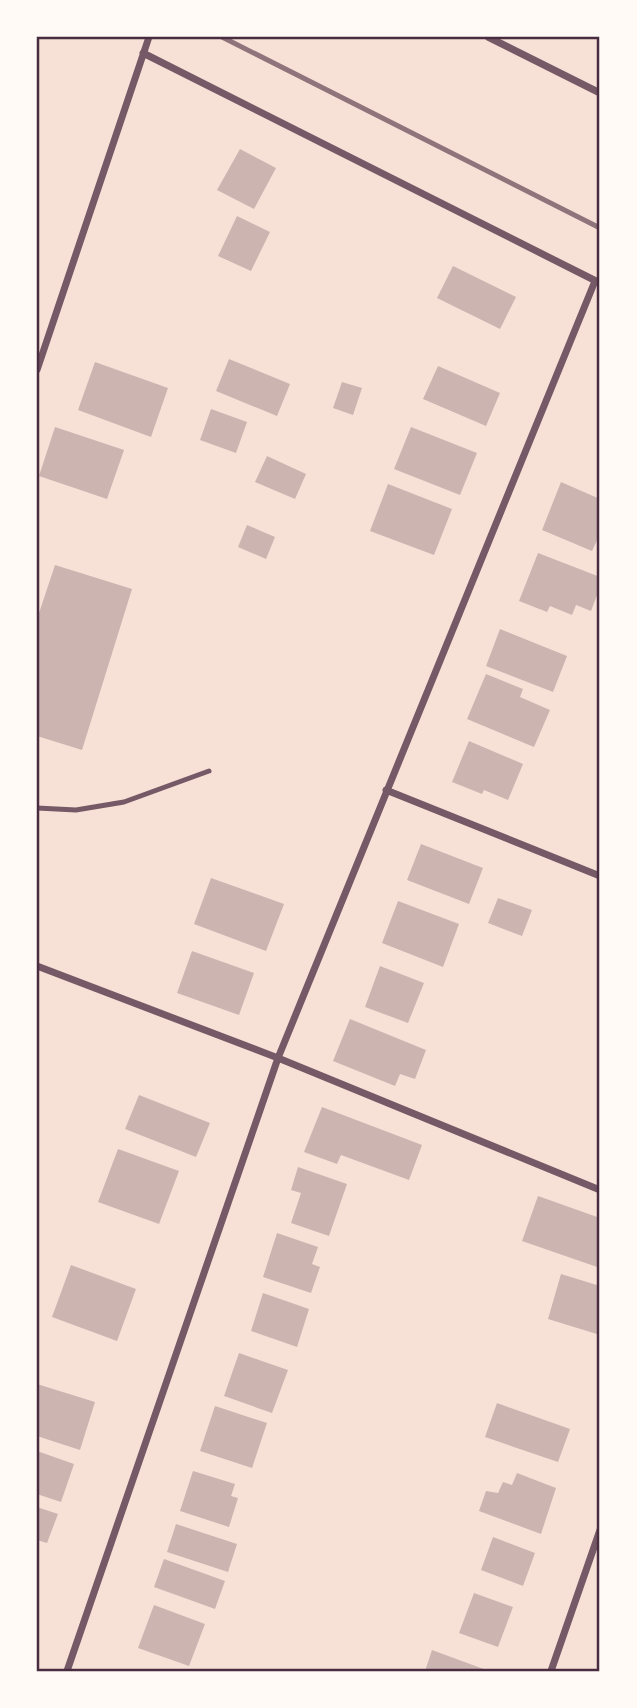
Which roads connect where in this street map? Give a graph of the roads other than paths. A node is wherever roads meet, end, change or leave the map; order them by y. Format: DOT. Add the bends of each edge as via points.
graph roads {
  1 [pos="149,37"];
  2 [pos="488,37"];
  3 [pos="143,53"];
  4 [pos="600,93"];
  5 [pos="598,282"];
  6 [pos="37,370"];
  7 [pos="208,771"];
  8 [pos="386,790"];
  9 [pos="37,808"];
  10 [pos="600,876"];
  11 [pos="37,966"];
  12 [pos="278,1058"];
  13 [pos="600,1190"];
  14 [pos="600,1530"];
  15 [pos="67,1671"];
  16 [pos="551,1671"];
  1 -- 3 [label="street"];
  2 -- 4 [label="street"];
  3 -- 5 [label="street"];
  3 -- 6 [label="street"];
  5 -- 8 [label="street"];
  7 -- 9 [label="lane" via="124,802 76,810"];
  8 -- 10 [label="street"];
  8 -- 12 [label="street"];
  11 -- 12 [label="street"];
  12 -- 13 [label="street"];
  12 -- 15 [label="street"];
  14 -- 16 [label="street"];
}
